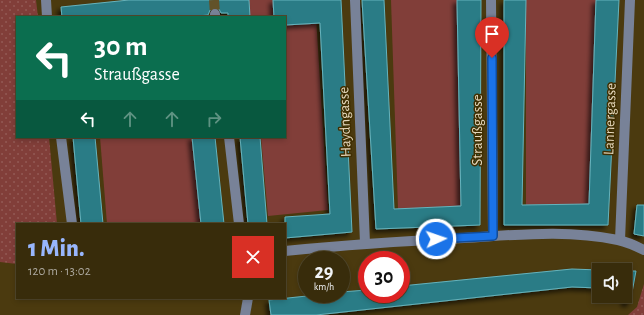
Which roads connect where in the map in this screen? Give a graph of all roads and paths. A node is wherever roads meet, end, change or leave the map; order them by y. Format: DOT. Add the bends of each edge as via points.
graph roads {
  1 [pos="46,0"];
  2 [pos="355,0"];
  3 [pos="491,0"];
  4 [pos="630,0"];
  5 [pos="48,16"];
  6 [pos="61,138"];
  7 [pos="229,138"];
  8 [pos="72,223"];
  9 [pos="239,223"];
  10 [pos="493,236"];
  11 [pos="620,240"];
  12 [pos="365,243"];
  13 [pos="644,250"];
  14 [pos="286,251"];
  15 [pos="248,299"];
  16 [pos="245,315"];
  1 -- 5 [label="street"];
  2 -- 12 [label="street, Haydngasse"];
  3 -- 10 [label="street, Straußgasse"];
  4 -- 11 [label="street, Lannergasse"];
  6 -- 8 [label="street"];
  7 -- 9 [label="street"];
  10 -- 11 [label="street" via="569,233"];
  10 -- 12 [label="street"];
  11 -- 13 [label="street"];
  12 -- 14 [label="street"];
  15 -- 16 [label="street"];
}
